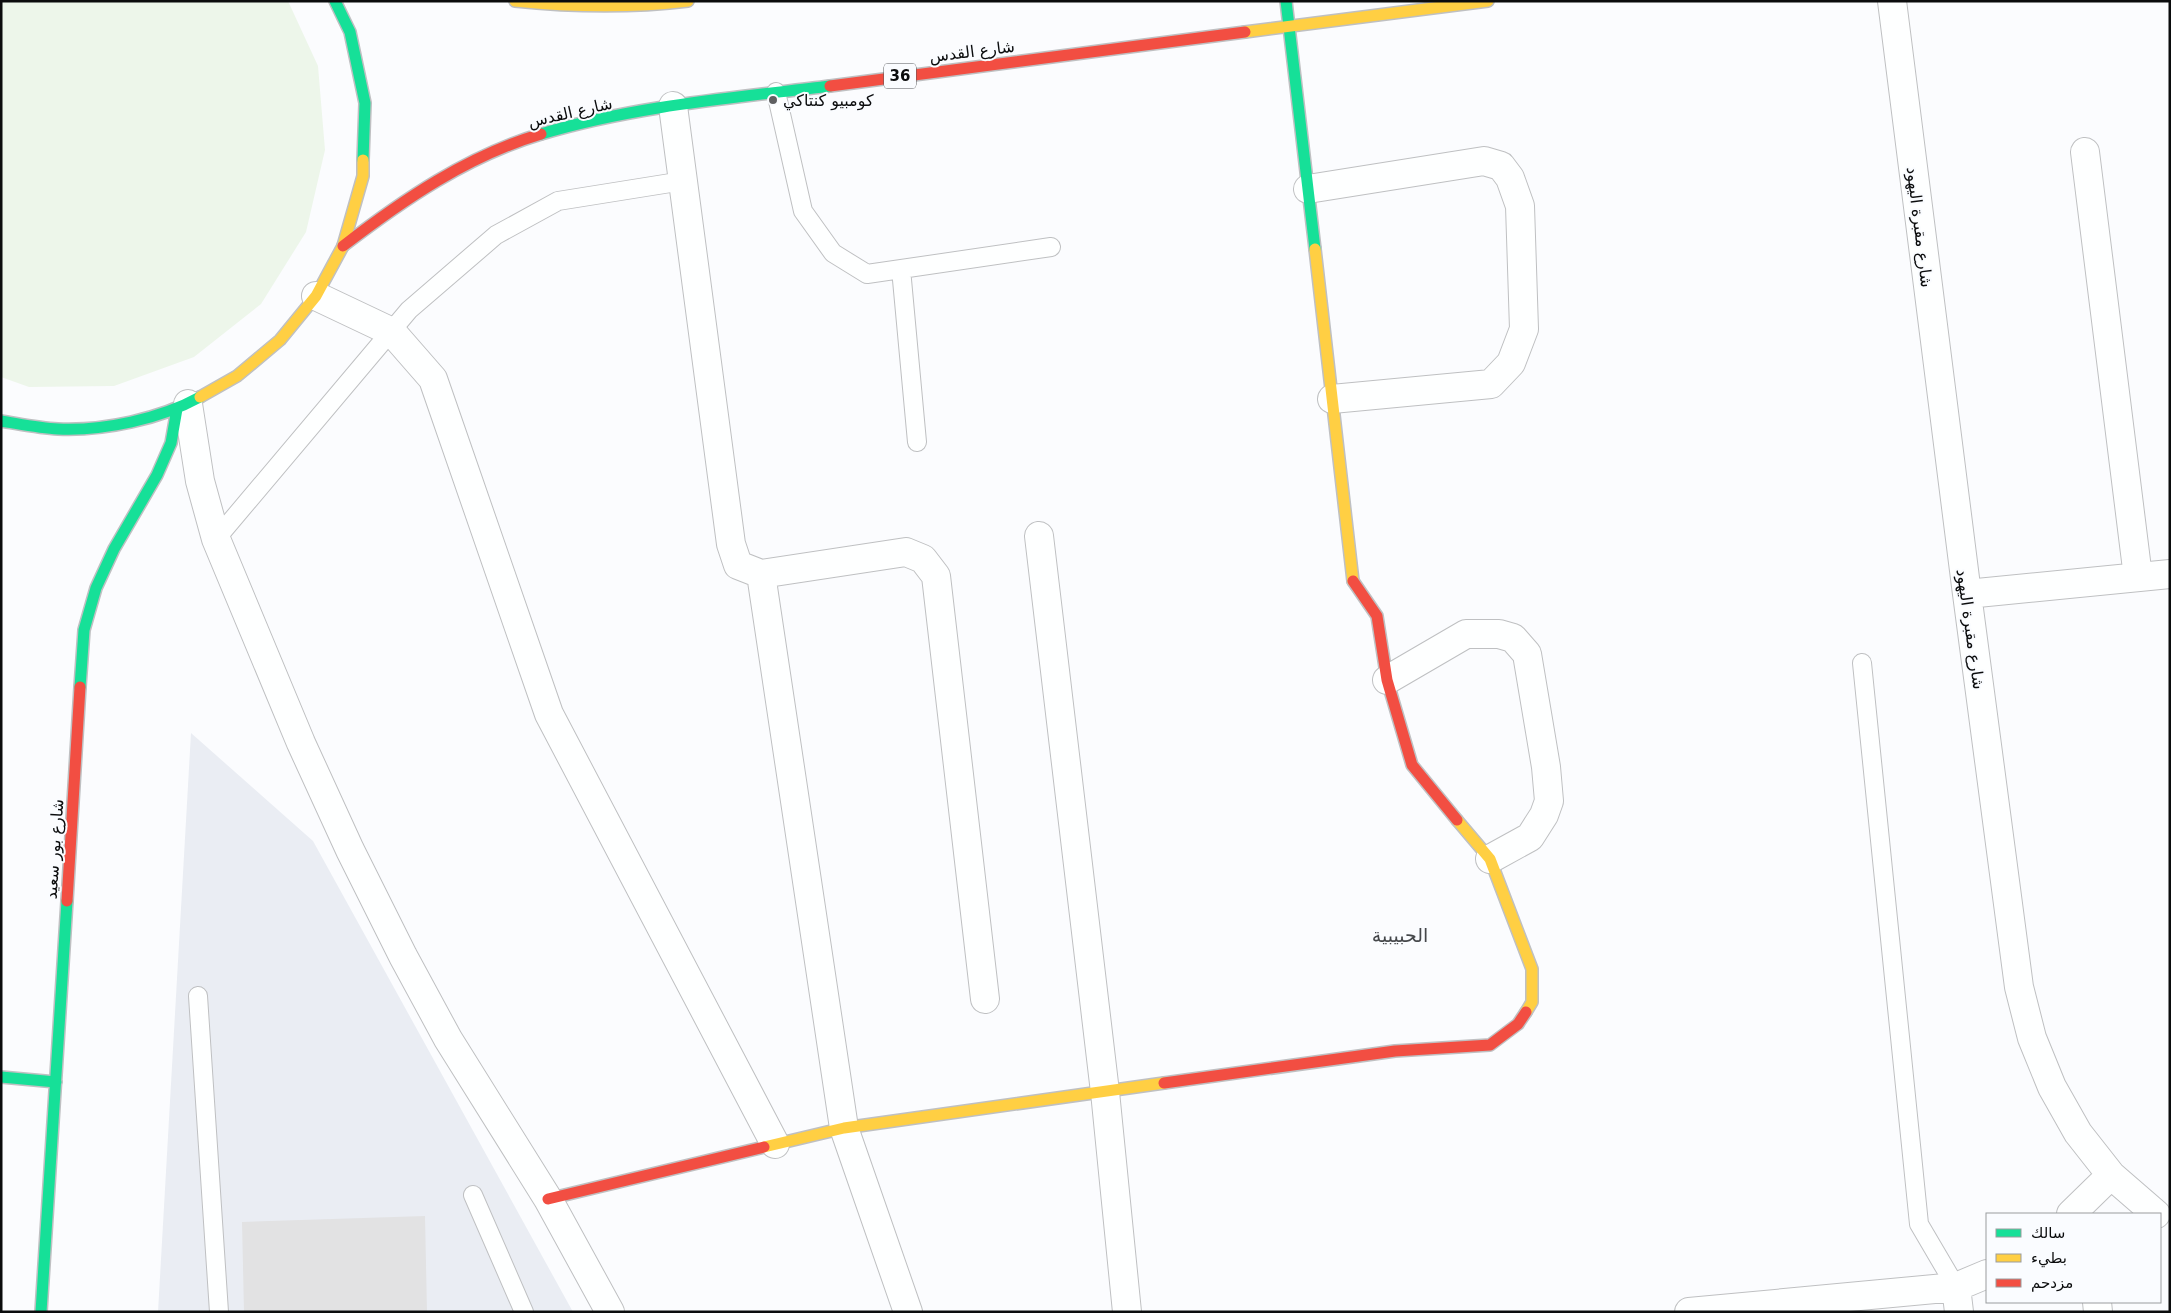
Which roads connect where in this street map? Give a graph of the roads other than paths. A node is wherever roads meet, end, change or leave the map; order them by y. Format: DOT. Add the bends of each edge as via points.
graph roads {
  1 [pos="335,1"];
  2 [pos="515,1"];
  3 [pos="688,1"];
  4 [pos="1286,1"];
  5 [pos="1488,1"];
  6 [pos="1892,1"];
  7 [pos="662,3"];
  8 [pos="1290,26"];
  9 [pos="776,92"];
  10 [pos="673,106"];
  11 [pos="2085,152"];
  12 [pos="683,181"];
  13 [pos="1308,189"];
  14 [pos="343,246"];
  15 [pos="1051,247"];
  16 [pos="901,269"];
  17 [pos="316,296"];
  18 [pos="392,332"];
  19 [pos="1332,399"];
  20 [pos="182,406"];
  21 [pos="1,422"];
  22 [pos="917,442"];
  23 [pos="1039,536"];
  24 [pos="216,539"];
  25 [pos="761,574"];
  26 [pos="2170,574"];
  27 [pos="2138,577"];
  28 [pos="1967,594"];
  29 [pos="1862,663"];
  30 [pos="1387,680"];
  31 [pos="1490,859"];
  32 [pos="198,996"];
  33 [pos="985,999"];
  34 [pos="1,1077"];
  35 [pos="56,1082"];
  36 [pos="1105,1092"];
  37 [pos="844,1128"];
  38 [pos="775,1144"];
  39 [pos="2111,1175"];
  40 [pos="473,1195"];
  41 [pos="548,1199"];
  42 [pos="2082,1209"];
  43 [pos="2155,1213"];
  44 [pos="1986,1275"];
  45 [pos="1958,1299"];
  46 [pos="41,1312"];
  47 [pos="218,1312"];
  48 [pos="524,1312"];
  49 [pos="610,1312"];
  50 [pos="908,1312"];
  51 [pos="1127,1312"];
  52 [pos="1689,1312"];
  1 -- 14 [label="street" via="350,32 365,103 363,176"];
  2 -- 7 [label="street" via="610,8"];
  3 -- 7 [label="street"];
  4 -- 8 [label="street"];
  5 -- 8 [label="street, شارع القدس / 36"];
  6 -- 28 [label="street, شارع مقبرة اليهود"];
  8 -- 9 [label="street, شارع القدس / 36"];
  8 -- 13 [label="street"];
  9 -- 10 [label="street, شارع القدس / 36"];
  9 -- 16 [label="lane" via="804,211 833,253 867,274"];
  10 -- 12 [label="street"];
  10 -- 14 [label="street, شارع القدس / 36" via="561,128 482,156 410,196"];
  11 -- 27 [label="street"];
  12 -- 18 [label="lane" via="558,201 496,235 409,310"];
  12 -- 25 [label="street" via="731,544 738,564"];
  13 -- 19 [label="street"];
  13 -- 19 [label="street" via="1484,161 1501,166 1510,178 1520,206 1524,329 1511,363 1491,384"];
  14 -- 17 [label="street"];
  15 -- 16 [label="lane"];
  16 -- 22 [label="lane"];
  17 -- 18 [label="street"];
  17 -- 20 [label="street" via="280,340 237,376"];
  18 -- 24 [label="lane"];
  18 -- 38 [label="street" via="433,379 548,714"];
  19 -- 30 [label="street" via="1354,583 1377,616"];
  20 -- 21 [label="street" via="110,425 59,429"];
  20 -- 24 [label="street"];
  20 -- 35 [label="street, شارع بور سعيد" via="157,475 114,549 96,588 84,630"];
  23 -- 36 [label="street"];
  24 -- 41 [label="street" via="301,743 372,895 448,1038"];
  25 -- 33 [label="street" via="906,552 924,559 936,576"];
  25 -- 37 [label="street"];
  26 -- 27 [label="street"];
  27 -- 28 [label="street"];
  28 -- 39 [label="street, شارع مقبرة اليهود" via="2019,987 2032,1038 2052,1087 2078,1133"];
  29 -- 45 [label="lane" via="1920,1224"];
  30 -- 31 [label="street" via="1412,765"];
  30 -- 31 [label="street" via="1466,634 1500,634 1513,638 1527,654 1549,801 1530,837"];
  31 -- 36 [label="street" via="1532,969 1532,1002 1518,1024 1490,1045 1395,1051"];
  32 -- 47 [label="lane"];
  34 -- 35 [label="street"];
  35 -- 46 [label="street, شارع بور سعيد"];
  36 -- 37 [label="street"];
  36 -- 51 [label="street"];
  37 -- 38 [label="street"];
  37 -- 50 [label="street"];
  38 -- 41 [label="street"];
  39 -- 42 [label="street"];
  39 -- 43 [label="street, شارع مقبرة اليهود"];
  40 -- 48 [label="lane"];
  41 -- 49 [label="street"];
  44 -- 45 [label="street"];
  45 -- 52 [label="street"];
}
